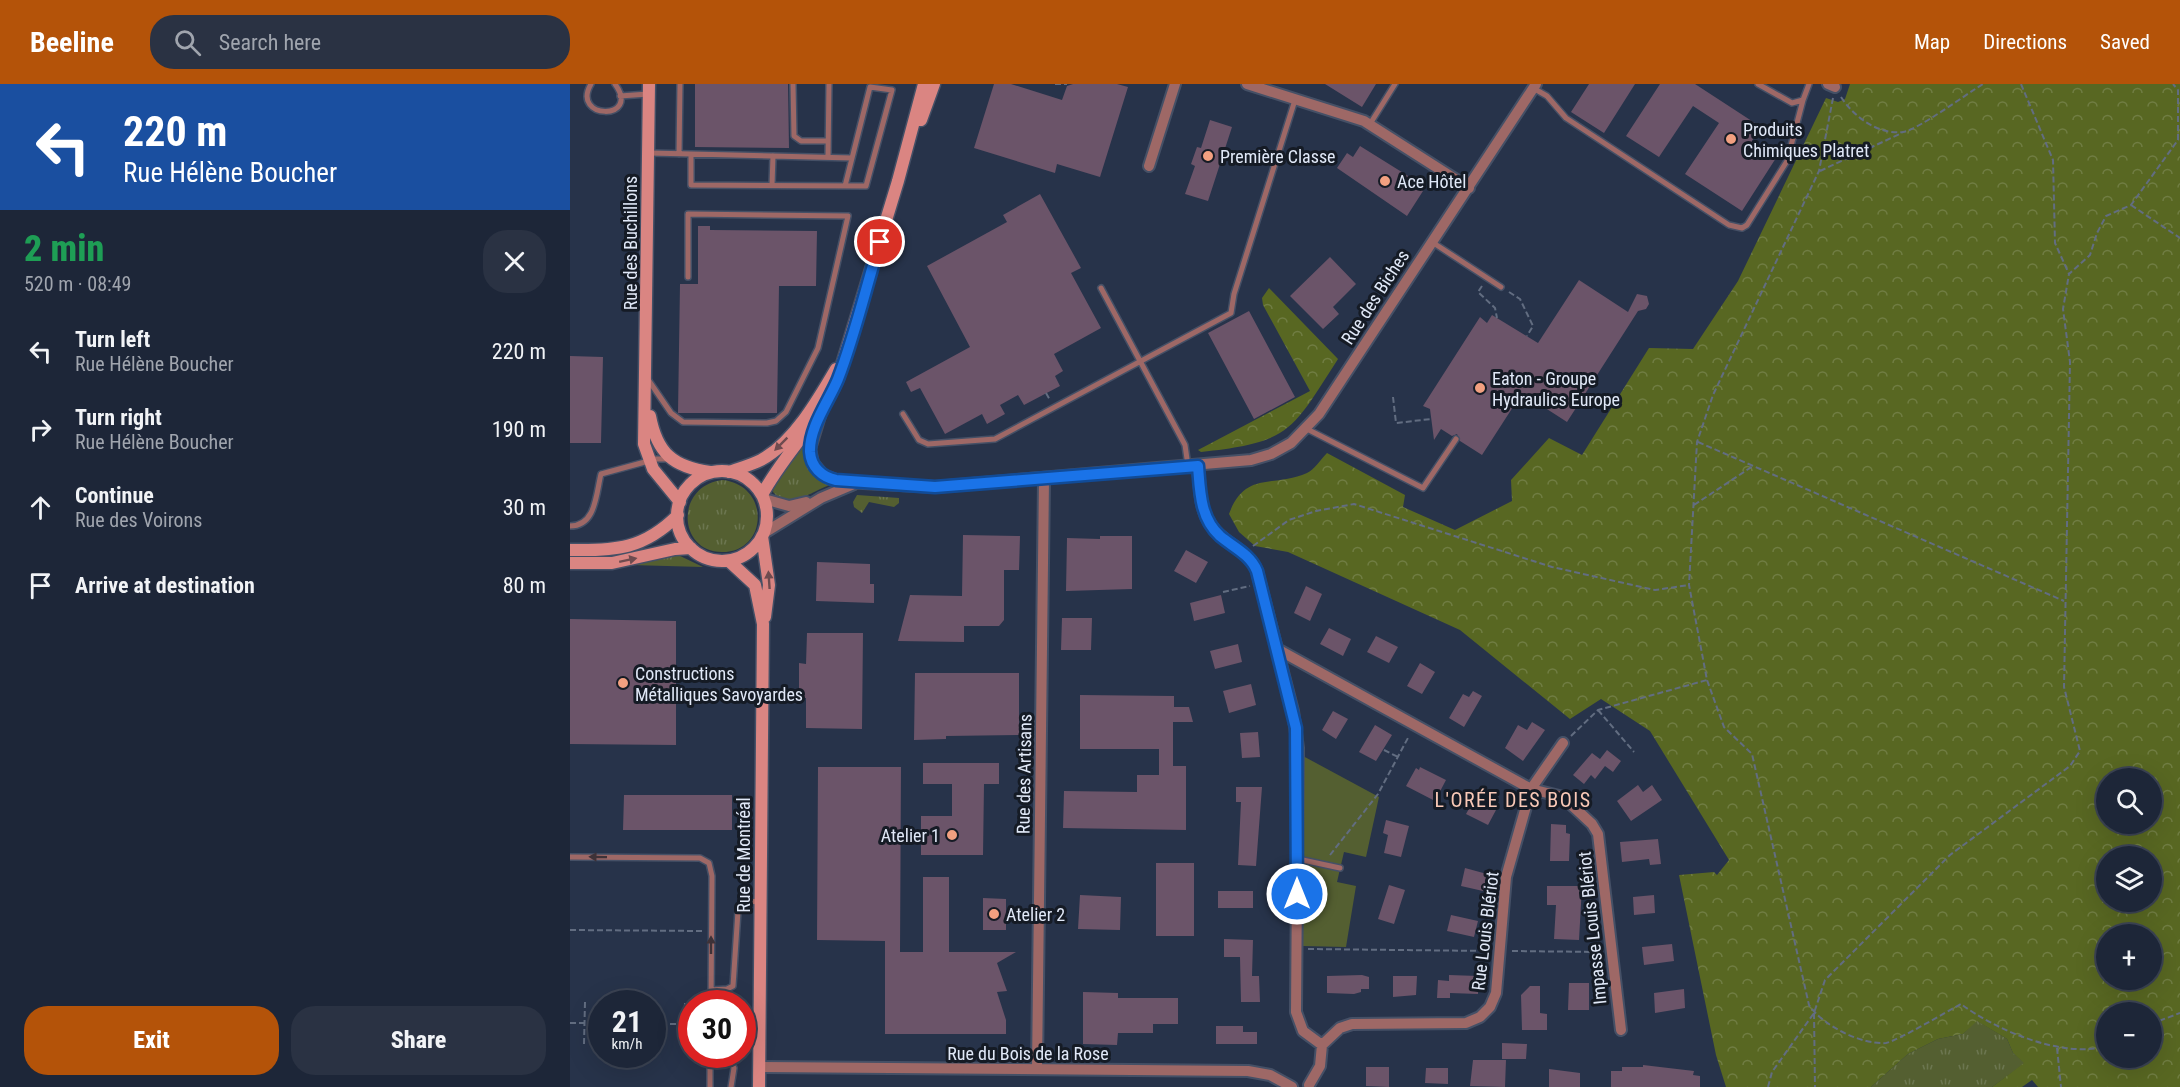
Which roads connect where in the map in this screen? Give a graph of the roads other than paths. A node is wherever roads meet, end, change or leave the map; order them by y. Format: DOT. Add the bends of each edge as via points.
graph roads {
  1 [pos="591,84"];
  2 [pos="615,84"];
  3 [pos="680,84"];
  4 [pos="793,84"];
  5 [pos="829,84"];
  6 [pos="924,84"];
  7 [pos="934,84"];
  8 [pos="1175,84"];
  9 [pos="1247,84"];
  10 [pos="1395,84"];
  11 [pos="1758,84"];
  12 [pos="1809,84"];
  13 [pos="1534,86"];
  14 [pos="649,89"];
  15 [pos="620,96"];
  16 [pos="1295,99"];
  17 [pos="1803,100"];
  18 [pos="1370,124"];
  19 [pos="828,141"];
  20 [pos="648,153"];
  21 [pos="680,154"];
  22 [pos="691,154"];
  23 [pos="773,156"];
  24 [pos="828,157"];
  25 [pos="852,158"];
  26 [pos="1149,166"];
  27 [pos="898,181"];
  28 [pos="772,185"];
  29 [pos="845,186"];
  30 [pos="1469,188"];
  31 [pos="1431,241"];
  32 [pos="687,277"];
  33 [pos="1501,287"];
  34 [pos="1101,288"];
  35 [pos="849,344"];
  36 [pos="1140,362"];
  37 [pos="647,377"];
  38 [pos="647,403"];
  39 [pos="825,404"];
  40 [pos="903,414"];
  41 [pos="1307,429"];
  42 [pos="1455,439"];
  43 [pos="671,459"];
  44 [pos="649,461"];
  45 [pos="1193,467"];
  46 [pos="712,472"];
  47 [pos="729,472"];
  48 [pos="1044,478"];
  49 [pos="863,483"];
  50 [pos="763,497"];
  51 [pos="821,498"];
  52 [pos="679,509"];
  53 [pos="570,526"];
  54 [pos="763,534"];
  55 [pos="691,548"];
  56 [pos="570,550"];
  57 [pos="729,561"];
  58 [pos="570,563"];
  59 [pos="763,624"];
  60 [pos="1277,649"];
  61 [pos="1563,743"];
  62 [pos="1531,789"];
  63 [pos="570,856"];
  64 [pos="1297,859"];
  65 [pos="1340,868"];
  66 [pos="760,902"];
  67 [pos="711,990"];
  68 [pos="725,990"];
  69 [pos="1621,1030"];
  70 [pos="1322,1045"];
  71 [pos="759,1067"];
  72 [pos="710,1068"];
  73 [pos="732,1068"];
  74 [pos="1037,1070"];
  75 [pos="1309,1085"];
  76 [pos="710,1087"];
  77 [pos="731,1087"];
  78 [pos="759,1087"];
  79 [pos="1292,1087"];
  1 -- 15 [label="lane" via="586,97 594,111 604,113 613,109"];
  2 -- 15 [label="lane"];
  3 -- 21 [label="lane"];
  4 -- 19 [label="lane" via="794,136 801,141"];
  5 -- 19 [label="lane"];
  6 -- 27 [label="street"];
  7 -- 27 [label="street"];
  8 -- 26 [label="street"];
  9 -- 16 [label="street"];
  10 -- 18 [label="lane"];
  11 -- 17 [label="lane" via="1785,101"];
  12 -- 17 [label="lane"];
  13 -- 17 [label="lane" via="1566,118 1729,225 1742,228 1787,161"];
  13 -- 30 [label="street, Rue des Biches"];
  14 -- 15 [label="lane"];
  14 -- 20 [label="street, Rue des Buchillons"];
  16 -- 18 [label="street"];
  16 -- 36 [label="lane" via="1231,313"];
  18 -- 30 [label="street"];
  19 -- 24 [label="lane"];
  20 -- 21 [label="lane"];
  20 -- 37 [label="street, Rue des Buchillons"];
  21 -- 22 [label="lane"];
  22 -- 23 [label="lane"];
  22 -- 28 [label="lane" via="691,185"];
  23 -- 24 [label="lane"];
  23 -- 28 [label="lane"];
  24 -- 25 [label="lane"];
  25 -- 29 [label="lane"];
  25 -- 29 [label="lane" via="870,87 892,90 866,186"];
  27 -- 35 [label="street"];
  28 -- 29 [label="lane"];
  30 -- 31 [label="street, Rue des Biches"];
  31 -- 33 [label="lane"];
  31 -- 41 [label="street, Rue des Biches"];
  32 -- 37 [label="lane" via="688,214 848,216 818,348 780,418 767,423 682,422 671,413"];
  34 -- 36 [label="lane"];
  35 -- 39 [label="street"];
  35 -- 47 [label="street, one-way" via="820,394 784,441 761,460"];
  36 -- 40 [label="lane" via="995,439 928,444 919,440"];
  36 -- 45 [label="lane"];
  37 -- 38 [label="street, Rue des Buchillons"];
  38 -- 43 [label="street, Rue des Buchillons" via="655,437"];
  38 -- 44 [label="street, Rue des Buchillons" via="644,436"];
  39 -- 49 [label="street" via="810,444 813,463 827,477"];
  39 -- 50 [label="street" via="780,463"];
  41 -- 42 [label="lane" via="1423,489"];
  41 -- 45 [label="street, Rue des Biches" via="1291,444 1265,456"];
  43 -- 44 [label="lane"];
  43 -- 46 [label="street"];
  44 -- 52 [label="street, Rue des Buchillons"];
  44 -- 53 [label="lane" via="601,474 590,515 581,524"];
  45 -- 48 [label="street, Rue des Biches"];
  45 -- 60 [label="street" via="1208,520 1219,535 1255,566"];
  46 -- 47 [label="street"];
  46 -- 52 [label="street" via="694,481"];
  47 -- 50 [label="street" via="751,481"];
  48 -- 49 [label="street, Rue des Biches" via="935,487"];
  48 -- 74 [label="street, Rue des Artisans"];
  49 -- 51 [label="street"];
  50 -- 51 [label="street" via="793,506"];
  50 -- 54 [label="street" via="767,516"];
  51 -- 54 [label="street"];
  52 -- 55 [label="street" via="681,533"];
  52 -- 56 [label="street" via="655,536 632,545 608,550"];
  54 -- 57 [label="street" via="749,552"];
  59 -- 54 [label="street, Rue de Montréal, one-way" via="770,598"];
  55 -- 57 [label="street" via="709,559"];
  58 -- 55 [label="street, one-way" via="612,563"];
  57 -- 59 [label="street, Rue de Montréal" via="755,585"];
  59 -- 66 [label="street, Rue de Montréal"];
  60 -- 62 [label="street"];
  60 -- 64 [label="street" via="1297,734"];
  61 -- 62 [label="street, Rue Louis Blériot"];
  62 -- 69 [label="street, Impasse Louis Blériot" via="1561,796 1597,830"];
  62 -- 70 [label="street, Rue Louis Blériot" via="1508,869 1495,998 1487,1011 1466,1023 1352,1024 1340,1028"];
  67 -- 63 [label="lane, one-way" via="712,876 706,861"];
  64 -- 65 [label="lane"];
  64 -- 70 [label="street" via="1297,1020"];
  66 -- 68 [label="lane" via="744,901 738,911 733,986"];
  66 -- 71 [label="street, Rue de Montréal"];
  70 -- 75 [label="street" via="1320,1066"];
  71 -- 74 [label="street, Rue du Bois de la Rose"];
  71 -- 78 [label="street, Rue de Montréal"];
  72 -- 76 [label="lane"];
  73 -- 77 [label="lane"];
  74 -- 79 [label="street, Rue du Bois de la Rose" via="1248,1071 1270,1075"];
}
